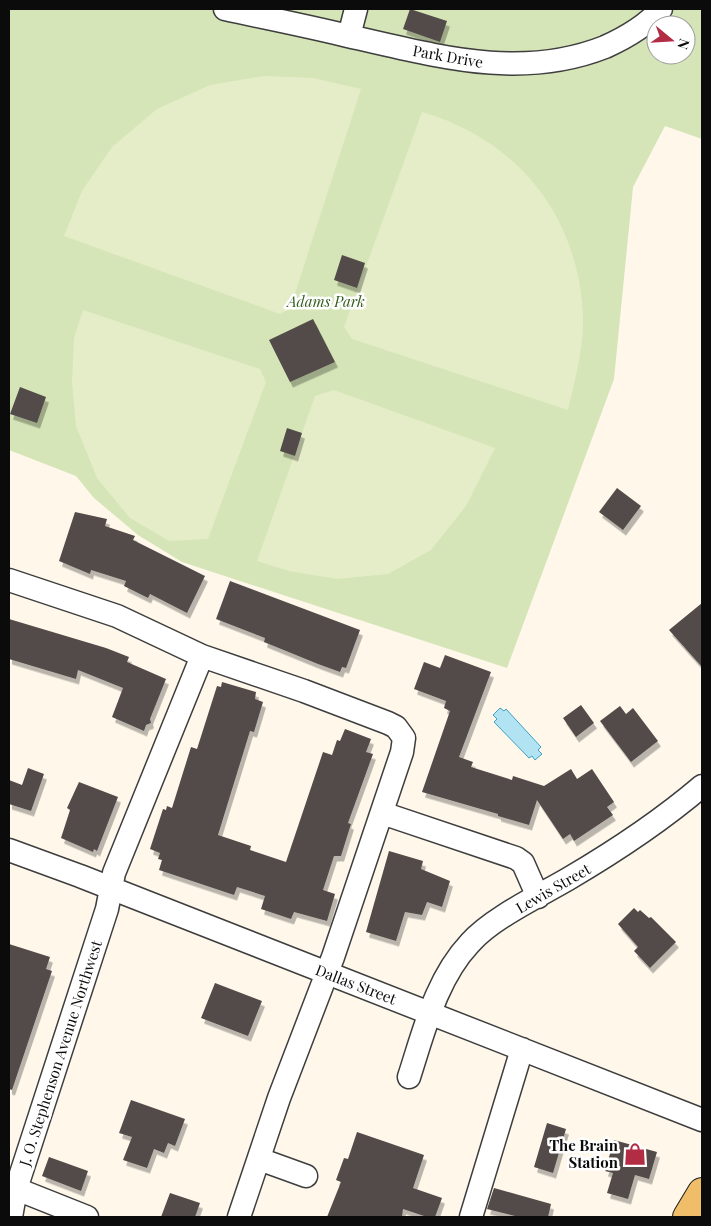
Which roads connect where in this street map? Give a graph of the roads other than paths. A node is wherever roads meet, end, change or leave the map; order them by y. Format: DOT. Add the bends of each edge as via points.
graph roads {
  1 [pos="225,9"];
  2 [pos="356,9"];
  3 [pos="661,9"];
  4 [pos="349,36"];
  5 [pos="9,580"];
  6 [pos="202,656"];
  7 [pos="702,786"];
  8 [pos="382,813"];
  9 [pos="9,850"];
  10 [pos="111,889"];
  11 [pos="538,897"];
  12 [pos="327,972"];
  13 [pos="431,1013"];
  14 [pos="522,1049"];
  15 [pos="409,1077"];
  16 [pos="702,1120"];
  17 [pos="259,1159"];
  18 [pos="306,1176"];
  19 [pos="12,1188"];
  20 [pos="702,1192"];
  21 [pos="11,1217"];
  22 [pos="87,1217"];
  23 [pos="239,1217"];
  24 [pos="471,1217"];
  25 [pos="687,1217"];
  1 -- 4 [label="street, Park Drive"];
  2 -- 4 [label="street"];
  3 -- 4 [label="street, Park Drive" via="635,31 614,43 564,60 540,64 494,64"];
  5 -- 6 [label="street" via="117,616"];
  6 -- 8 [label="street" via="396,727 404,738 402,752"];
  6 -- 10 [label="street, J. O. Stephenson Avenue Northwest" via="114,873"];
  7 -- 11 [label="street, Lewis Street" via="600,860"];
  8 -- 11 [label="street" via="516,858 523,863"];
  8 -- 12 [label="street"];
  9 -- 10 [label="street, Dallas Street"];
  10 -- 12 [label="street, Dallas Street"];
  10 -- 19 [label="street, J. O. Stephenson Avenue Northwest" via="107,909 25,1136"];
  11 -- 13 [label="street, Lewis Street" via="470,942 448,972"];
  12 -- 13 [label="street, Dallas Street"];
  12 -- 17 [label="street"];
  13 -- 14 [label="street, Dallas Street"];
  13 -- 15 [label="street, Lewis Street"];
  14 -- 16 [label="street, Dallas Street" via="604,1092"];
  14 -- 24 [label="street"];
  17 -- 18 [label="street"];
  17 -- 23 [label="street"];
  19 -- 21 [label="street, J. O. Stephenson Avenue Northwest"];
  19 -- 22 [label="street"];
  20 -- 25 [label="main road"];
}
